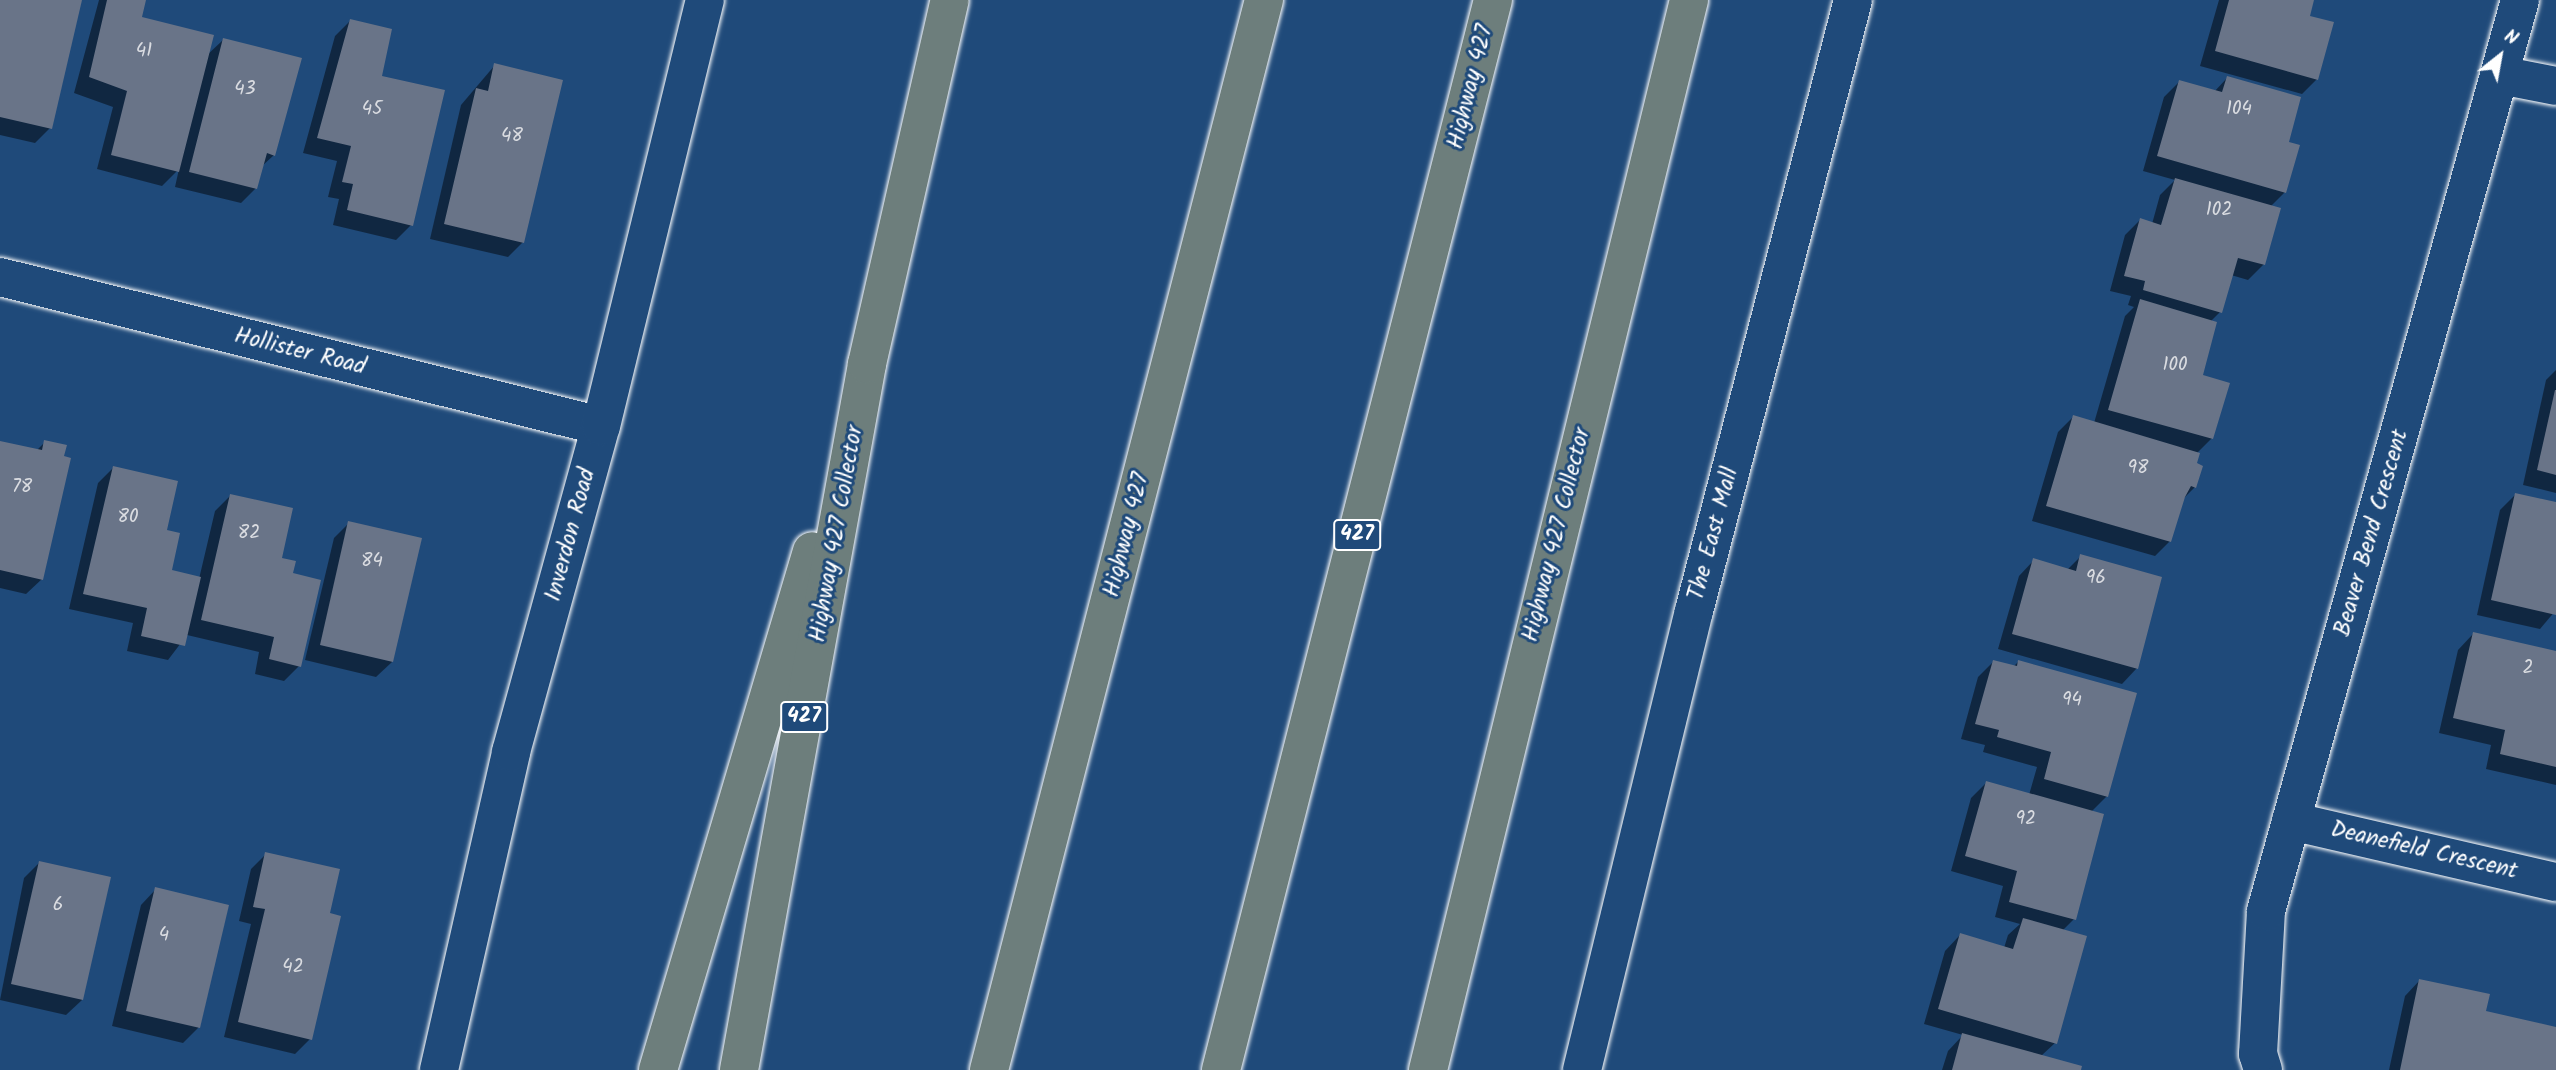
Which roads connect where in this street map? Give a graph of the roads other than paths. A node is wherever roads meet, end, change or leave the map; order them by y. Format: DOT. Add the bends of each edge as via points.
graph roads {
  1 [pos="705,0"];
  2 [pos="950,0"];
  3 [pos="1264,0"];
  4 [pos="1493,0"];
  5 [pos="1689,0"];
  6 [pos="1853,0"];
  7 [pos="2520,0"];
  8 [pos="2500,75"];
  9 [pos="2556,86"];
  10 [pos="0,277"];
  11 [pos="867,364"];
  12 [pos="601,426"];
  13 [pos="2291,821"];
  14 [pos="2556,882"];
  15 [pos="439,1070"];
  16 [pos="659,1070"];
  17 [pos="739,1070"];
  18 [pos="989,1070"];
  19 [pos="1220,1070"];
  20 [pos="1428,1070"];
  21 [pos="1582,1070"];
  22 [pos="2263,1070"];
  1 -- 12 [label="street, Inverdon Road"];
  2 -- 11 [label="highway, Highway 427 Collector / 427"];
  3 -- 18 [label="highway, Highway 427"];
  4 -- 19 [label="highway, Highway 427 / 427"];
  5 -- 20 [label="highway, Highway 427 Collector"];
  6 -- 21 [label="street, The East Mall" via="1698,597"];
  7 -- 8 [label="street, Beaver Bend Crescent"];
  8 -- 9 [label="street"];
  8 -- 13 [label="street, Beaver Bend Crescent"];
  10 -- 12 [label="street, Hollister Road"];
  11 -- 16 [label="highway"];
  11 -- 17 [label="highway, Highway 427 Collector / 427"];
  12 -- 15 [label="street, Inverdon Road" via="511,752"];
  13 -- 14 [label="street, Deanefield Crescent"];
  13 -- 22 [label="street, Beaver Bend Crescent" via="2266,911 2258,1054"];
}
